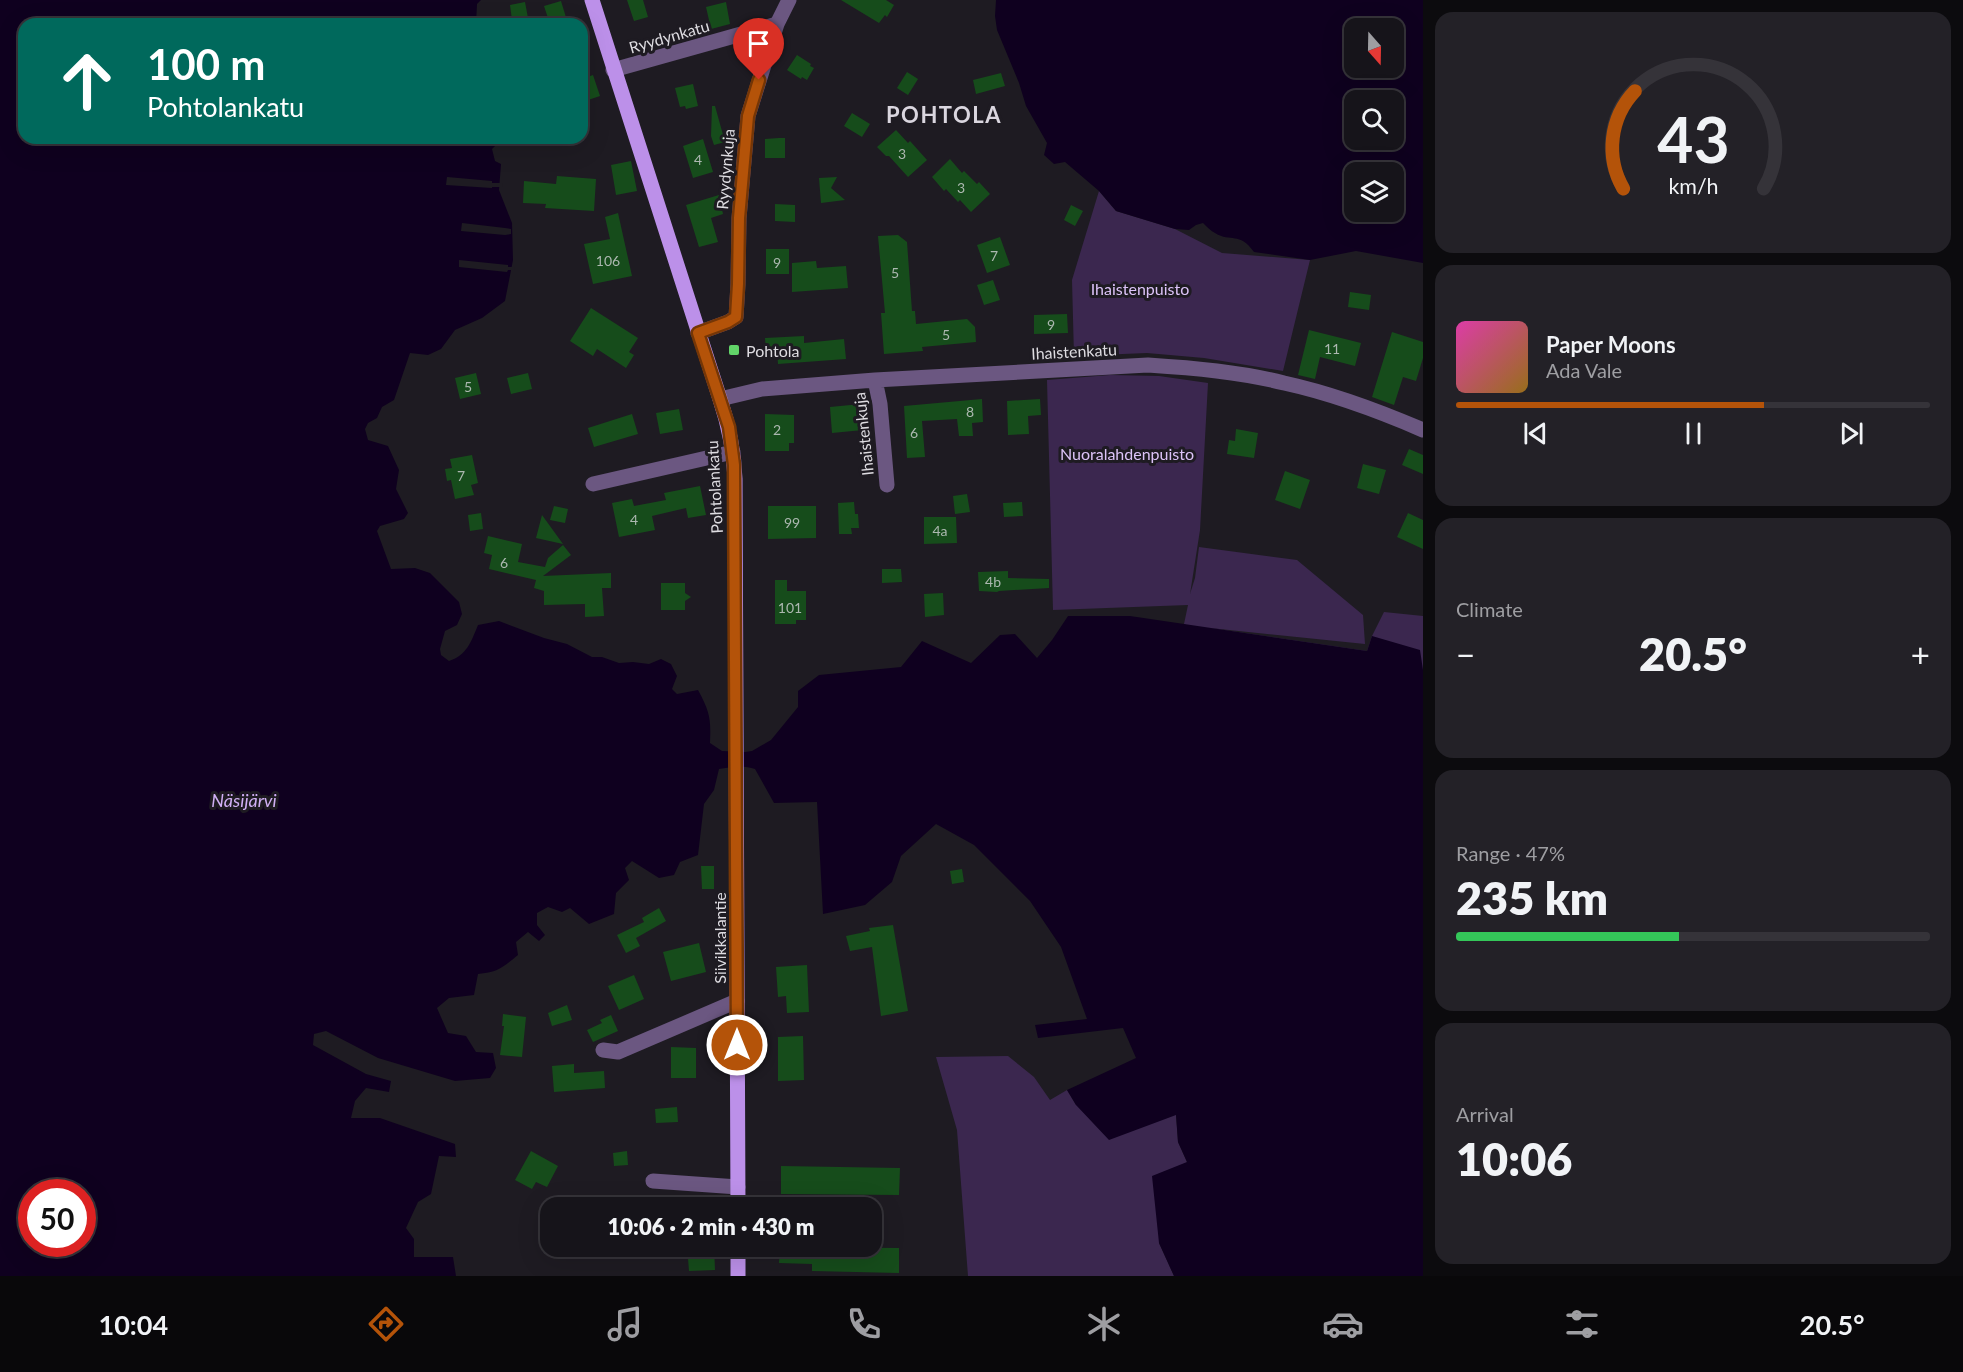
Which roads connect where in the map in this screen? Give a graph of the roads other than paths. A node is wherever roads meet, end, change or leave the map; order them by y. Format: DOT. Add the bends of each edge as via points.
graph roads {
  1 [pos="592,0"];
  2 [pos="789,0"];
  3 [pos="777,24"];
  4 [pos="614,70"];
  5 [pos="698,333"];
  6 [pos="875,380"];
  7 [pos="720,399"];
  8 [pos="1423,430"];
  9 [pos="733,452"];
  10 [pos="593,484"];
  11 [pos="887,485"];
  12 [pos="736,813"];
  13 [pos="737,1001"];
  14 [pos="603,1050"];
  15 [pos="652,1181"];
  16 [pos="738,1187"];
  17 [pos="738,1197"];
  18 [pos="738,1257"];
  19 [pos="738,1276"];
  1 -- 4 [label="main road, Pohtolankatu"];
  2 -- 3 [label="street"];
  3 -- 4 [label="street, Ryydynkatu"];
  3 -- 5 [label="street, Ryydynkuja" via="748,116 736,317"];
  4 -- 5 [label="main road, Pohtolankatu"];
  5 -- 7 [label="main road, Pohtolankatu"];
  6 -- 7 [label="street, Ihaistenkatu" via="762,389"];
  6 -- 8 [label="street, Ihaistenkatu" via="1148,365 1194,368 1284,383"];
  6 -- 11 [label="street, Ihaistenkuja"];
  7 -- 9 [label="main road, Pohtolankatu"];
  9 -- 10 [label="street"];
  9 -- 12 [label="main road, Pohtolankatu"];
  12 -- 13 [label="main road, Siivikkalantie"];
  13 -- 14 [label="street" via="618,1052"];
  13 -- 16 [label="main road, Siivikkalantie"];
  15 -- 16 [label="street"];
  16 -- 17 [label="main road, Siivikkalantie"];
  18 -- 19 [label="main road"];
}
